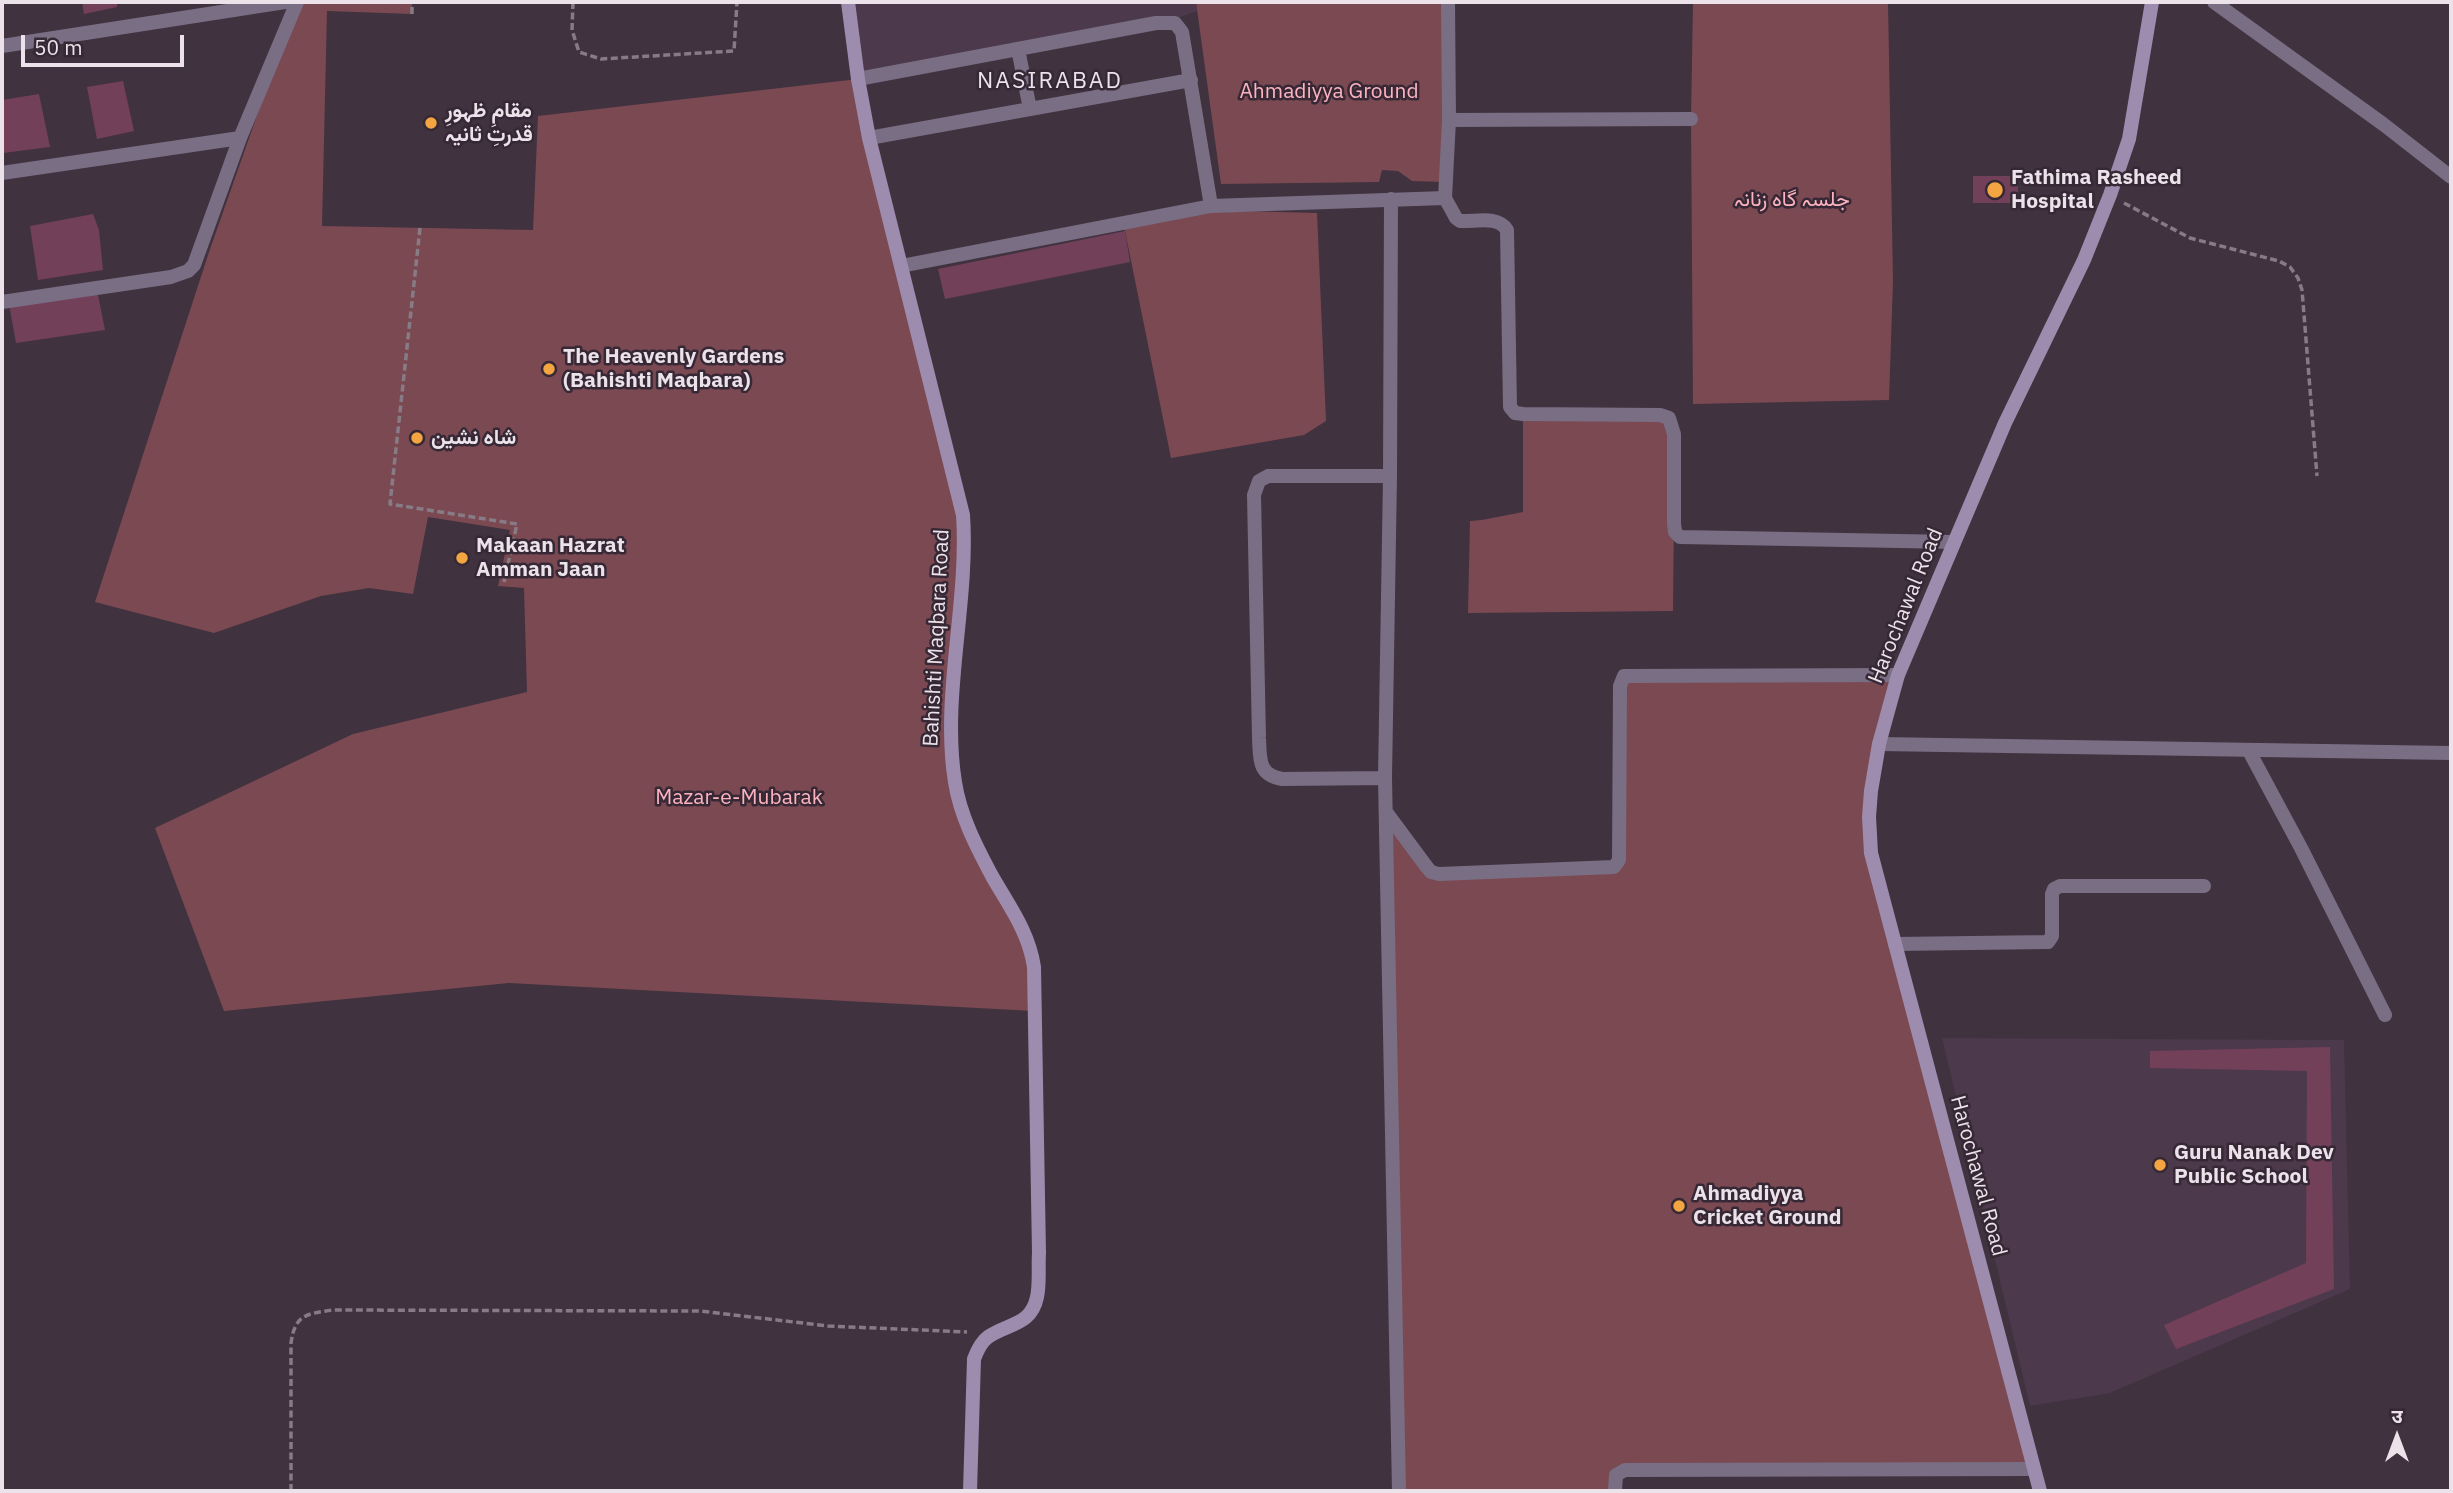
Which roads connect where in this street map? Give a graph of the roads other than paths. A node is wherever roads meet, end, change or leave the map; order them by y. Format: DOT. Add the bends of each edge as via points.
graph roads {
  1 [pos="285,2"];
  2 [pos="297,2"];
  3 [pos="848,2"];
  4 [pos="1448,2"];
  5 [pos="2152,2"];
  6 [pos="2214,2"];
  7 [pos="2,46"];
  8 [pos="1018,49"];
  9 [pos="858,79"];
  10 [pos="1191,80"];
  11 [pos="1030,109"];
  12 [pos="1691,119"];
  13 [pos="1449,121"];
  14 [pos="240,138"];
  15 [pos="869,138"];
  16 [pos="2,173"];
  17 [pos="2451,177"];
  18 [pos="1445,198"];
  19 [pos="1391,199"];
  20 [pos="1211,206"];
  21 [pos="901,266"];
  22 [pos="2,302"];
  23 [pos="1390,476"];
  24 [pos="1954,542"];
  25 [pos="1898,675"];
  26 [pos="1879,744"];
  27 [pos="2249,751"];
  28 [pos="2451,752"];
  29 [pos="1385,778"];
  30 [pos="1386,811"];
  31 [pos="2204,886"];
  32 [pos="1895,944"];
  33 [pos="2385,1015"];
  34 [pos="2034,1469"];
  35 [pos="970,1491"];
  36 [pos="1399,1491"];
  37 [pos="1615,1491"];
  38 [pos="2040,1491"];
  1 -- 7 [label="street"];
  2 -- 14 [label="street"];
  3 -- 9 [label="main road, Bahishti Maqbara Road"];
  4 -- 13 [label="street"];
  5 -- 24 [label="main road, Harochawal Road" via="2129,139 2110,195"];
  6 -- 17 [label="street"];
  8 -- 9 [label="street"];
  8 -- 10 [label="street" via="1175,23 1182,32"];
  8 -- 11 [label="street"];
  9 -- 15 [label="main road, Bahishti Maqbara Road"];
  10 -- 11 [label="street"];
  10 -- 20 [label="street"];
  11 -- 15 [label="street"];
  12 -- 13 [label="street"];
  13 -- 18 [label="street"];
  14 -- 16 [label="street"];
  14 -- 22 [label="street" via="197,258 188,271"];
  15 -- 21 [label="main road, Bahishti Maqbara Road"];
  18 -- 19 [label="street"];
  18 -- 24 [label="street" via="1460,221 1496,221 1507,230 1510,407 1523,414 1669,418 1674,434 1674,523 1680,537"];
  19 -- 20 [label="street"];
  19 -- 23 [label="street"];
  20 -- 21 [label="street"];
  21 -- 35 [label="main road, Bahishti Maqbara Road" via="963,515 951,738 955,783 967,826 1023,928 1034,967 1037,1297 1023,1321 988,1337 974,1359"];
  23 -- 29 [label="street"];
  23 -- 29 [label="street" via="1268,476 1259,481 1254,495 1259,738 1265,771 1282,779"];
  24 -- 25 [label="main road, Harochawal Road"];
  25 -- 26 [label="main road, Harochawal Road"];
  25 -- 30 [label="street" via="1624,676 1620,686 1619,860 1614,867 1439,874 1431,872"];
  26 -- 27 [label="street"];
  26 -- 32 [label="main road, Harochawal Road" via="1869,835"];
  27 -- 28 [label="street"];
  27 -- 33 [label="street"];
  29 -- 30 [label="street"];
  30 -- 36 [label="street"];
  31 -- 32 [label="street" via="2060,886 2052,894 2048,942"];
  32 -- 34 [label="main road, Harochawal Road"];
  34 -- 37 [label="street" via="1625,1470 1616,1475"];
  34 -- 38 [label="main road, Harochawal Road"];
}
